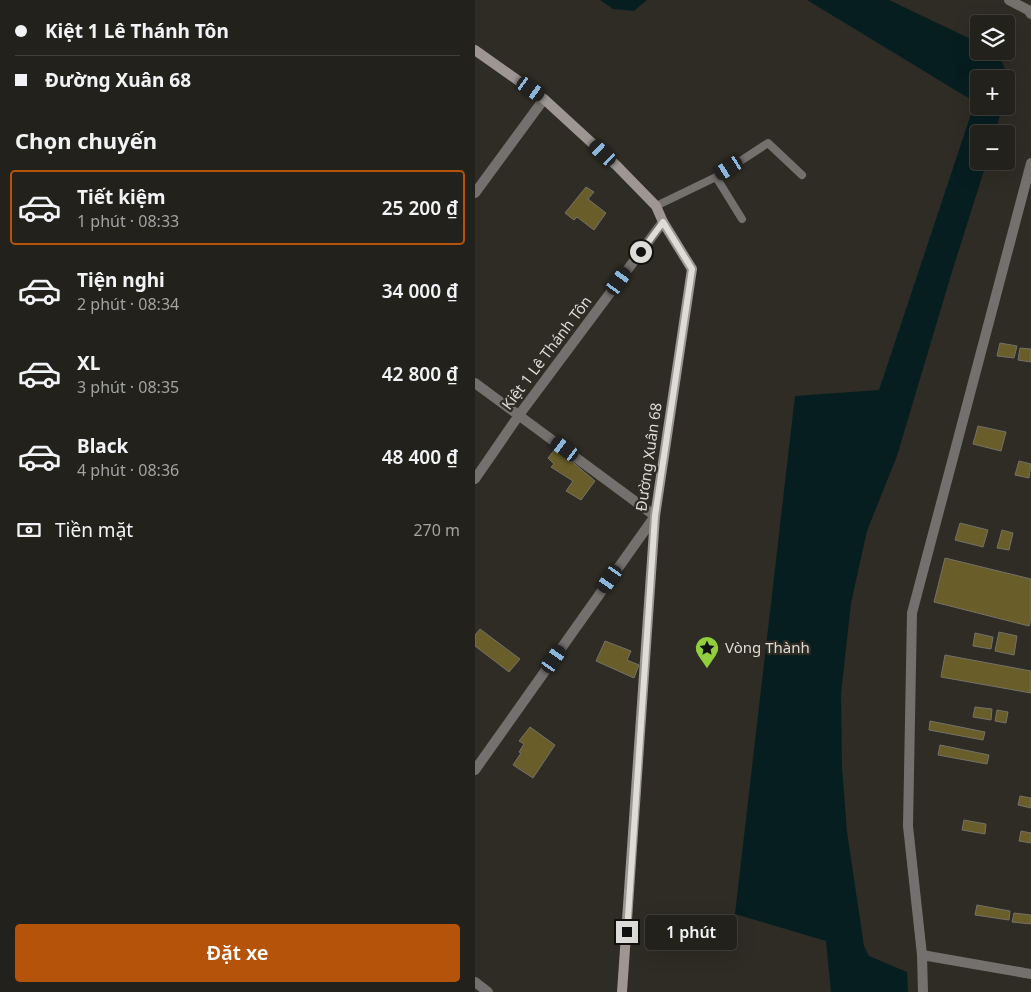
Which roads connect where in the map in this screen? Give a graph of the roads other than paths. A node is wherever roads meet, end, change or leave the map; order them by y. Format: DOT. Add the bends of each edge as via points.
graph roads {
  1 [pos="1009,0"];
  2 [pos="1031,14"];
  3 [pos="475,50"];
  4 [pos="544,99"];
  5 [pos="1031,163"];
  6 [pos="801,175"];
  7 [pos="717,176"];
  8 [pos="475,193"];
  9 [pos="656,206"];
  10 [pos="742,219"];
  11 [pos="663,222"];
  12 [pos="475,382"];
  13 [pos="519,415"];
  14 [pos="475,478"];
  15 [pos="655,516"];
  16 [pos="475,770"];
  17 [pos="922,955"];
  18 [pos="1031,974"];
  19 [pos="475,982"];
  20 [pos="488,992"];
  21 [pos="622,992"];
  22 [pos="923,992"];
  1 -- 2 [label="street"];
  3 -- 4 [label="street, Đường Xuân 68"];
  4 -- 8 [label="street"];
  4 -- 9 [label="street, Đường Xuân 68"];
  5 -- 17 [label="street" via="912,613 908,826"];
  6 -- 7 [label="lane" via="768,142"];
  7 -- 9 [label="lane"];
  7 -- 10 [label="lane"];
  9 -- 11 [label="street, Đường Xuân 68"];
  11 -- 13 [label="street, Kiệt 1 Lê Thánh Tôn"];
  11 -- 15 [label="street, Đường Xuân 68" via="692,269"];
  12 -- 13 [label="street"];
  13 -- 14 [label="street, Kiệt 1 Lê Thánh Tôn"];
  13 -- 15 [label="street"];
  15 -- 16 [label="street"];
  15 -- 21 [label="street, Đường Xuân 68"];
  17 -- 18 [label="street"];
  17 -- 22 [label="street"];
  19 -- 20 [label="street"];
}
